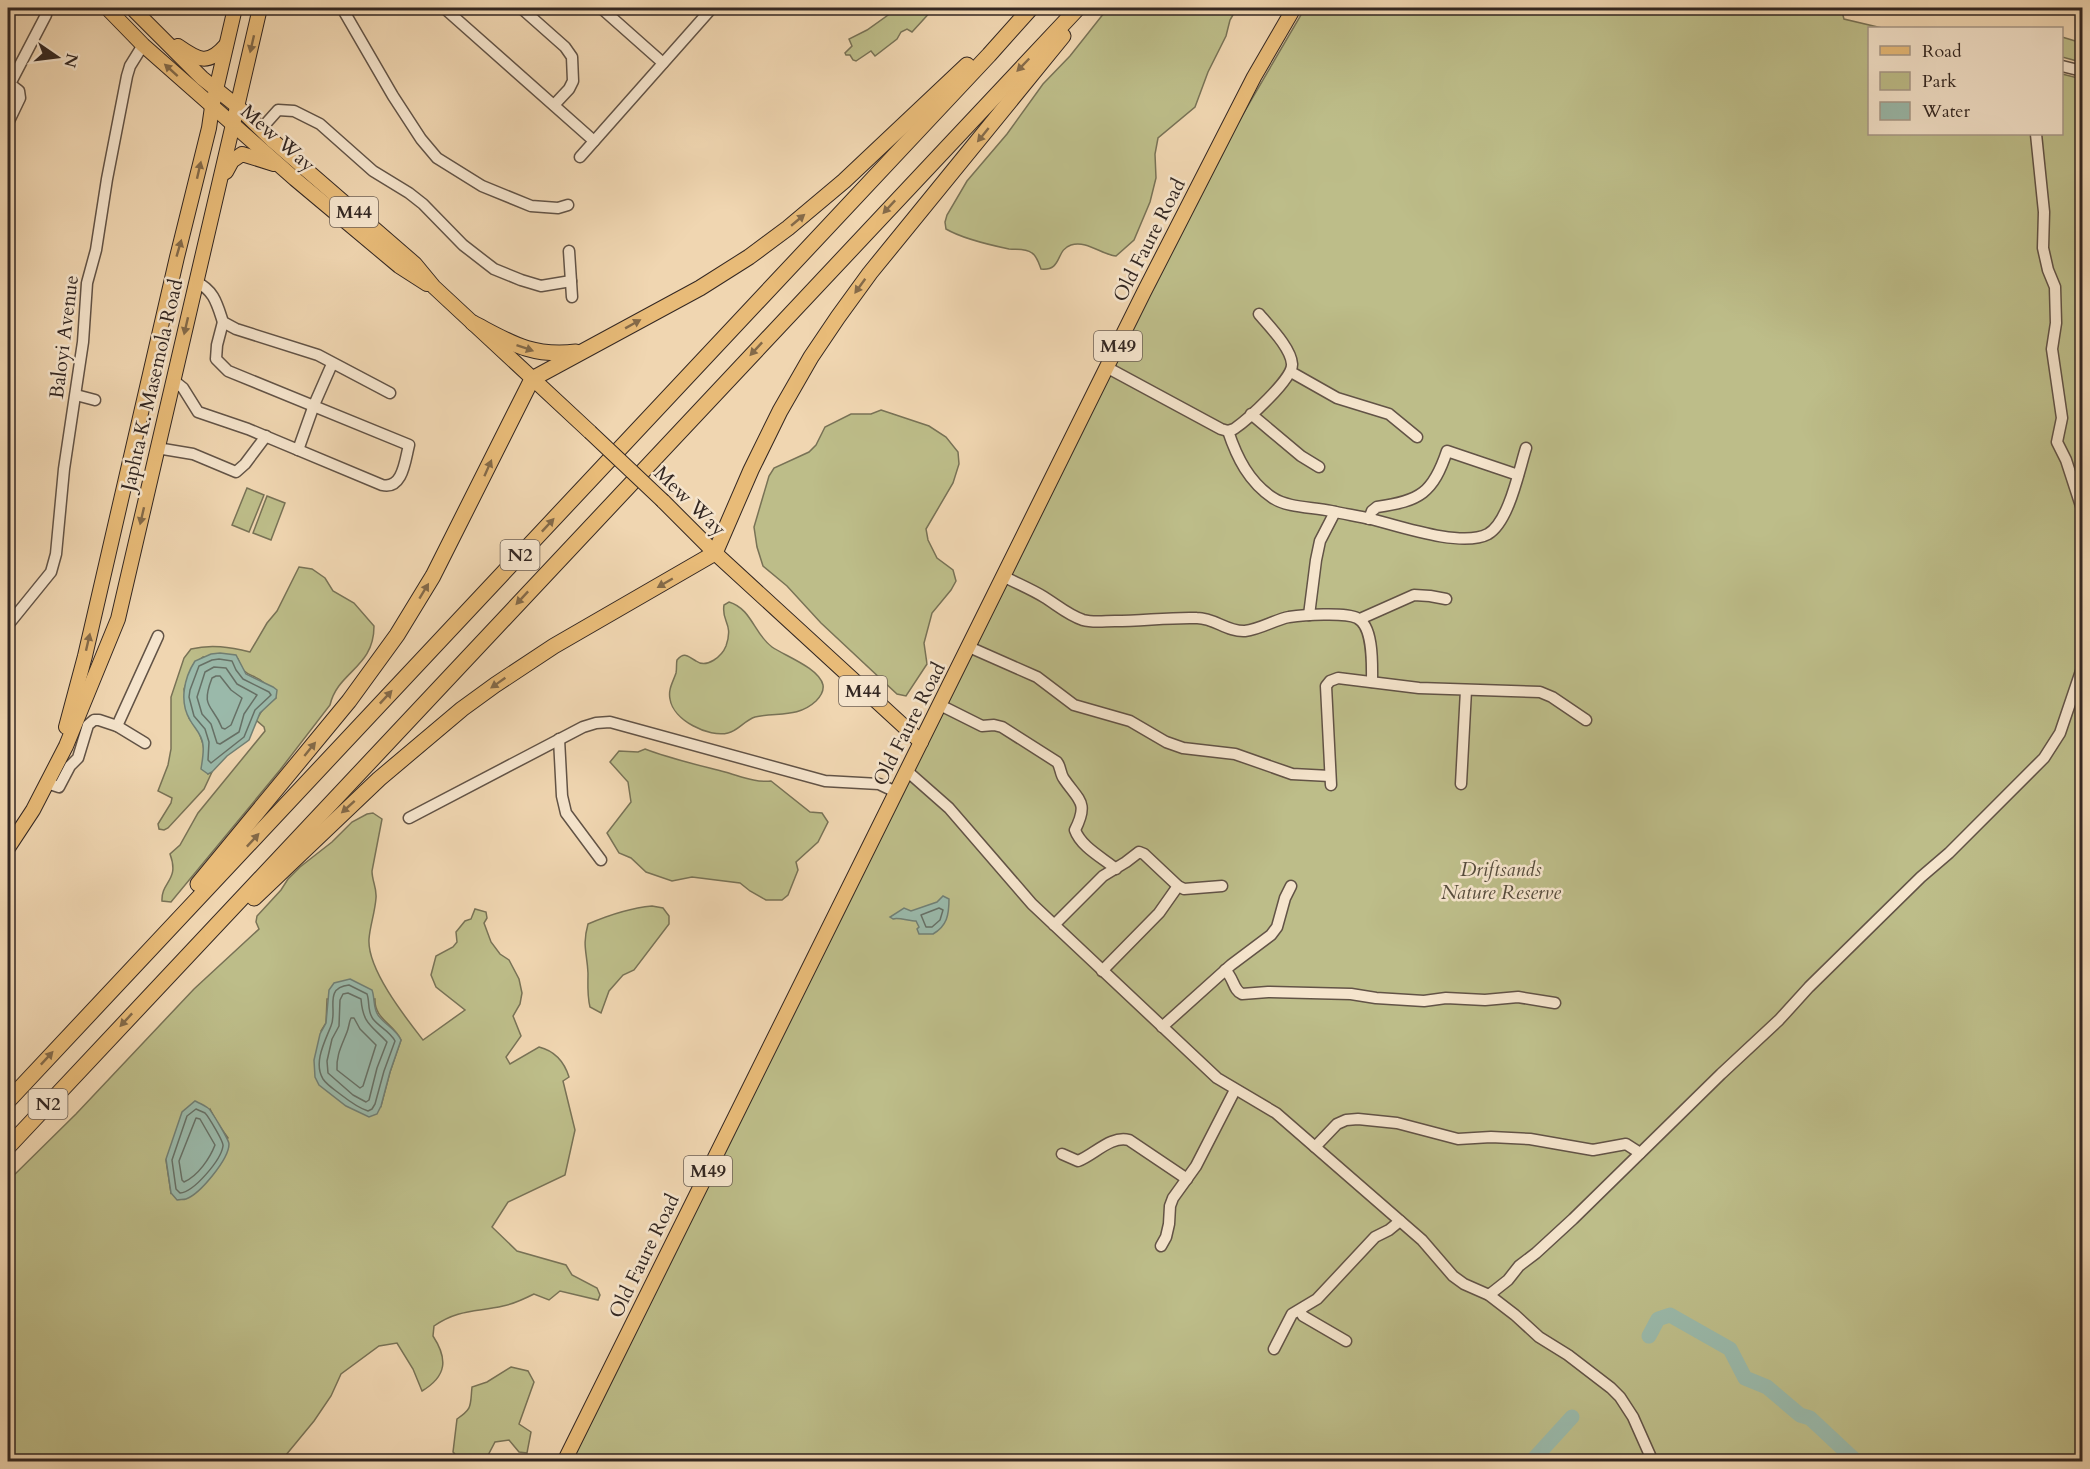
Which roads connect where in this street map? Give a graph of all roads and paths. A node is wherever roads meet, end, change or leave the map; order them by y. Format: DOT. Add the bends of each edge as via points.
graph roads {
  1 [pos="107,8"];
  2 [pos="132,8"];
  3 [pos="235,8"];
  4 [pos="260,8"];
  5 [pos="342,8"];
  6 [pos="444,8"];
  7 [pos="521,8"];
  8 [pos="601,8"];
  9 [pos="712,8"];
  10 [pos="1026,8"];
  11 [pos="1031,8"];
  12 [pos="1078,8"];
  13 [pos="1086,8"];
  14 [pos="1294,8"];
  15 [pos="46,15"];
  16 [pos="151,28"];
  17 [pos="143,45"];
  18 [pos="226,45"];
  19 [pos="663,63"];
  20 [pos="2063,66"];
  21 [pos="2082,71"];
  22 [pos="9,85"];
  23 [pos="216,89"];
  24 [pos="554,105"];
  25 [pos="237,106"];
  26 [pos="212,107"];
  27 [pos="8,123"];
  28 [pos="233,124"];
  29 [pos="261,129"];
  30 [pos="2036,135"];
  31 [pos="594,141"];
  32 [pos="580,157"];
  33 [pos="281,167"];
  34 [pos="218,187"];
  35 [pos="568,206"];
  36 [pos="569,251"];
  37 [pos="571,280"];
  38 [pos="196,282"];
  39 [pos="434,287"];
  40 [pos="572,297"];
  41 [pos="1259,314"];
  42 [pos="224,322"];
  43 [pos="473,323"];
  44 [pos="582,352"];
  45 [pos="332,364"];
  46 [pos="1108,368"];
  47 [pos="1291,372"];
  48 [pos="531,379"];
  49 [pos="174,380"];
  50 [pos="390,393"];
  51 [pos="76,395"];
  52 [pos="95,400"];
  53 [pos="314,405"];
  54 [pos="1251,414"];
  55 [pos="1228,431"];
  56 [pos="266,436"];
  57 [pos="1417,437"];
  58 [pos="157,448"];
  59 [pos="1526,448"];
  60 [pos="298,450"];
  61 [pos="1319,467"];
  62 [pos="1518,475"];
  63 [pos="2082,509"];
  64 [pos="1335,512"];
  65 [pos="1369,519"];
  66 [pos="715,554"];
  67 [pos="1003,576"];
  68 [pos="1446,599"];
  69 [pos="1310,615"];
  70 [pos="1360,619"];
  71 [pos="8,625"];
  72 [pos="158,636"];
  73 [pos="969,647"];
  74 [pos="2082,668"];
  75 [pos="1372,682"];
  76 [pos="1466,690"];
  77 [pos="940,705"];
  78 [pos="1586,720"];
  79 [pos="117,726"];
  80 [pos="559,739"];
  81 [pos="145,742"];
  82 [pos="921,742"];
  83 [pos="56,764"];
  84 [pos="907,771"];
  85 [pos="47,783"];
  86 [pos="1461,784"];
  87 [pos="896,792"];
  88 [pos="409,818"];
  89 [pos="8,848"];
  90 [pos="601,860"];
  91 [pos="1116,869"];
  92 [pos="1178,886"];
  93 [pos="1222,886"];
  94 [pos="1291,886"];
  95 [pos="1054,925"];
  96 [pos="171,927"];
  97 [pos="1225,970"];
  98 [pos="1102,971"];
  99 [pos="163,980"];
  100 [pos="1555,1003"];
  101 [pos="1162,1027"];
  102 [pos="1235,1090"];
  103 [pos="8,1101"];
  104 [pos="8,1147"];
  105 [pos="1315,1147"];
  106 [pos="1640,1153"];
  107 [pos="1062,1154"];
  108 [pos="1187,1179"];
  109 [pos="1400,1221"];
  110 [pos="1161,1246"];
  111 [pos="1489,1295"];
  112 [pos="1300,1311"];
  113 [pos="1346,1341"];
  114 [pos="1274,1349"];
  115 [pos="564,1461"];
  116 [pos="1653,1461"];
  1 -- 17 [label="main road, Mew Way / M44"];
  2 -- 16 [label="main road, Mew Way / M44"];
  3 -- 18 [label="main road, Japhta K. Masemola Road"];
  4 -- 25 [label="main road, Japhta K. Masemola Road, one-way"];
  5 -- 35 [label="street" via="386,85 432,153 496,193 531,206"];
  6 -- 24 [label="street"];
  7 -- 24 [label="street" via="566,47 572,57 573,81"];
  8 -- 19 [label="street"];
  9 -- 19 [label="street"];
  44 -- 10 [label="highway, one-way" via="700,288 788,228 891,138"];
  96 -- 11 [label="highway, N2, one-way"];
  12 -- 99 [label="highway, N2, one-way"];
  13 -- 66 [label="highway, one-way" via="838,317 780,411"];
  14 -- 46 [label="main road, Old Faure Road / M49" via="1233,117"];
  15 -- 22 [label="street"];
  16 -- 18 [label="main road" via="200,58 213,57"];
  16 -- 23 [label="main road, Mew Way / M44"];
  26 -- 17 [label="main road, Mew Way / M44, one-way"];
  17 -- 51 [label="street, Baloyi Avenue" via="130,66 124,87 87,283"];
  18 -- 23 [label="main road, Japhta K. Masemola Road"];
  19 -- 31 [label="street"];
  20 -- 21 [label="street"];
  22 -- 27 [label="street" via="19,91 20,98"];
  23 -- 25 [label="main road, Mew Way / M44"];
  23 -- 26 [label="main road, Japhta K. Masemola Road"];
  24 -- 31 [label="street"];
  25 -- 28 [label="main road, Japhta K. Masemola Road"];
  25 -- 29 [label="main road, Mew Way / M44"];
  26 -- 28 [label="main road, Mew Way / M44"];
  83 -- 26 [label="main road, Japhta K. Masemola Road, one-way" via="85,656"];
  28 -- 33 [label="main road, Mew Way / M44"];
  28 -- 34 [label="main road, Japhta K. Masemola Road"];
  29 -- 37 [label="street" via="278,110 294,111 315,121 373,171 442,217 470,251 494,269 541,286"];
  29 -- 39 [label="main road, Mew Way / M44" via="415,264"];
  30 -- 63 [label="street" via="2044,212 2043,248 2055,287 2052,349 2062,418 2057,442"];
  31 -- 32 [label="street"];
  33 -- 34 [label="main road" via="242,154 231,161"];
  33 -- 39 [label="main road, Mew Way / M44" via="399,266"];
  34 -- 38 [label="main road, Japhta K. Masemola Road"];
  36 -- 37 [label="street"];
  37 -- 40 [label="street"];
  38 -- 42 [label="street" via="213,295"];
  38 -- 49 [label="main road, Japhta K. Masemola Road, one-way"];
  39 -- 43 [label="main road, Mew Way / M44"];
  41 -- 47 [label="street" via="1289,352"];
  42 -- 45 [label="street" via="303,349"];
  42 -- 53 [label="street" via="216,359 228,371"];
  43 -- 44 [label="highway, one-way" via="526,350"];
  43 -- 48 [label="main road, Mew Way / M44"];
  44 -- 48 [label="highway"];
  45 -- 50 [label="street"];
  45 -- 53 [label="street"];
  46 -- 55 [label="street"];
  46 -- 67 [label="main road, Old Faure Road / M49"];
  47 -- 54 [label="street"];
  47 -- 57 [label="street" via="1337,398 1389,414"];
  48 -- 66 [label="main road, Mew Way / M44, bridge"];
  96 -- 48 [label="highway, one-way" via="184,903 349,701 397,635 433,576"];
  49 -- 56 [label="street" via="198,412"];
  49 -- 58 [label="main road, Japhta K. Masemola Road"];
  51 -- 52 [label="street"];
  51 -- 71 [label="street, Baloyi Avenue" via="54,564"];
  53 -- 60 [label="street"];
  53 -- 60 [label="street" via="409,445 404,465 398,480 388,486"];
  54 -- 55 [label="street"];
  54 -- 61 [label="street"];
  55 -- 64 [label="street" via="1245,470 1275,500"];
  56 -- 58 [label="street" via="236,472 193,454"];
  56 -- 60 [label="street"];
  58 -- 83 [label="main road, Japhta K. Masemola Road, one-way" via="118,619"];
  59 -- 62 [label="street"];
  62 -- 65 [label="street" via="1447,451 1430,488 1419,497 1377,507"];
  62 -- 65 [label="street" via="1499,524 1479,538 1415,532"];
  64 -- 65 [label="street"];
  64 -- 69 [label="street" via="1320,540"];
  66 -- 82 [label="main road, Mew Way / M44"];
  66 -- 99 [label="highway, one-way" via="554,646 462,709 363,793 192,958"];
  67 -- 69 [label="street" via="1085,620 1198,617 1244,631"];
  67 -- 73 [label="main road, Old Faure Road / M49"];
  68 -- 70 [label="street" via="1414,595"];
  69 -- 70 [label="street"];
  70 -- 75 [label="street" via="1370,642"];
  72 -- 79 [label="street"];
  73 -- 75 [label="street" via="1037,677 1074,705 1130,721 1166,742 1235,754 1292,774 1330,780 1326,686 1338,678"];
  73 -- 77 [label="main road, Old Faure Road / M49"];
  74 -- 106 [label="street" via="2060,733 2044,758"];
  75 -- 76 [label="street"];
  76 -- 78 [label="street" via="1540,692"];
  76 -- 86 [label="street"];
  77 -- 82 [label="main road, Old Faure Road / M49"];
  77 -- 91 [label="street" via="982,726 1002,727 1057,762 1082,804 1077,835"];
  79 -- 81 [label="street"];
  79 -- 85 [label="street" via="99,720 91,722 80,754 59,787"];
  80 -- 87 [label="street" via="583,727 610,722 825,781 879,784"];
  80 -- 88 [label="street"];
  80 -- 90 [label="street" via="566,813"];
  82 -- 84 [label="main road, Old Faure Road / M49"];
  83 -- 85 [label="main road, Japhta K. Masemola Road"];
  84 -- 87 [label="main road, Old Faure Road / M49"];
  84 -- 95 [label="street" via="949,808"];
  85 -- 89 [label="main road, Japhta K. Masemola Road"];
  87 -- 115 [label="main road, Old Faure Road / M49"];
  91 -- 92 [label="street" via="1139,852"];
  91 -- 95 [label="street" via="1103,876"];
  92 -- 93 [label="street"];
  92 -- 98 [label="street" via="1159,913"];
  94 -- 97 [label="street" via="1271,935"];
  95 -- 98 [label="street"];
  103 -- 96 [label="highway, N2, one-way"];
  97 -- 100 [label="street" via="1242,994 1345,994 1424,1001 1518,997"];
  97 -- 101 [label="street"];
  98 -- 101 [label="street"];
  99 -- 104 [label="highway, N2, one-way"];
  101 -- 102 [label="street" via="1216,1078"];
  102 -- 105 [label="street" via="1276,1113"];
  102 -- 108 [label="street"];
  105 -- 106 [label="street" via="1337,1124 1358,1119 1397,1123 1458,1139 1530,1139 1593,1150 1626,1144"];
  105 -- 109 [label="street"];
  106 -- 111 [label="street"];
  107 -- 108 [label="street" via="1078,1161 1122,1138"];
  108 -- 110 [label="street" via="1170,1206"];
  109 -- 111 [label="street" via="1453,1276"];
  109 -- 112 [label="street" via="1375,1237 1317,1299"];
  111 -- 116 [label="street" via="1620,1397"];
  112 -- 113 [label="street"];
  112 -- 114 [label="street" via="1292,1314"];
}
